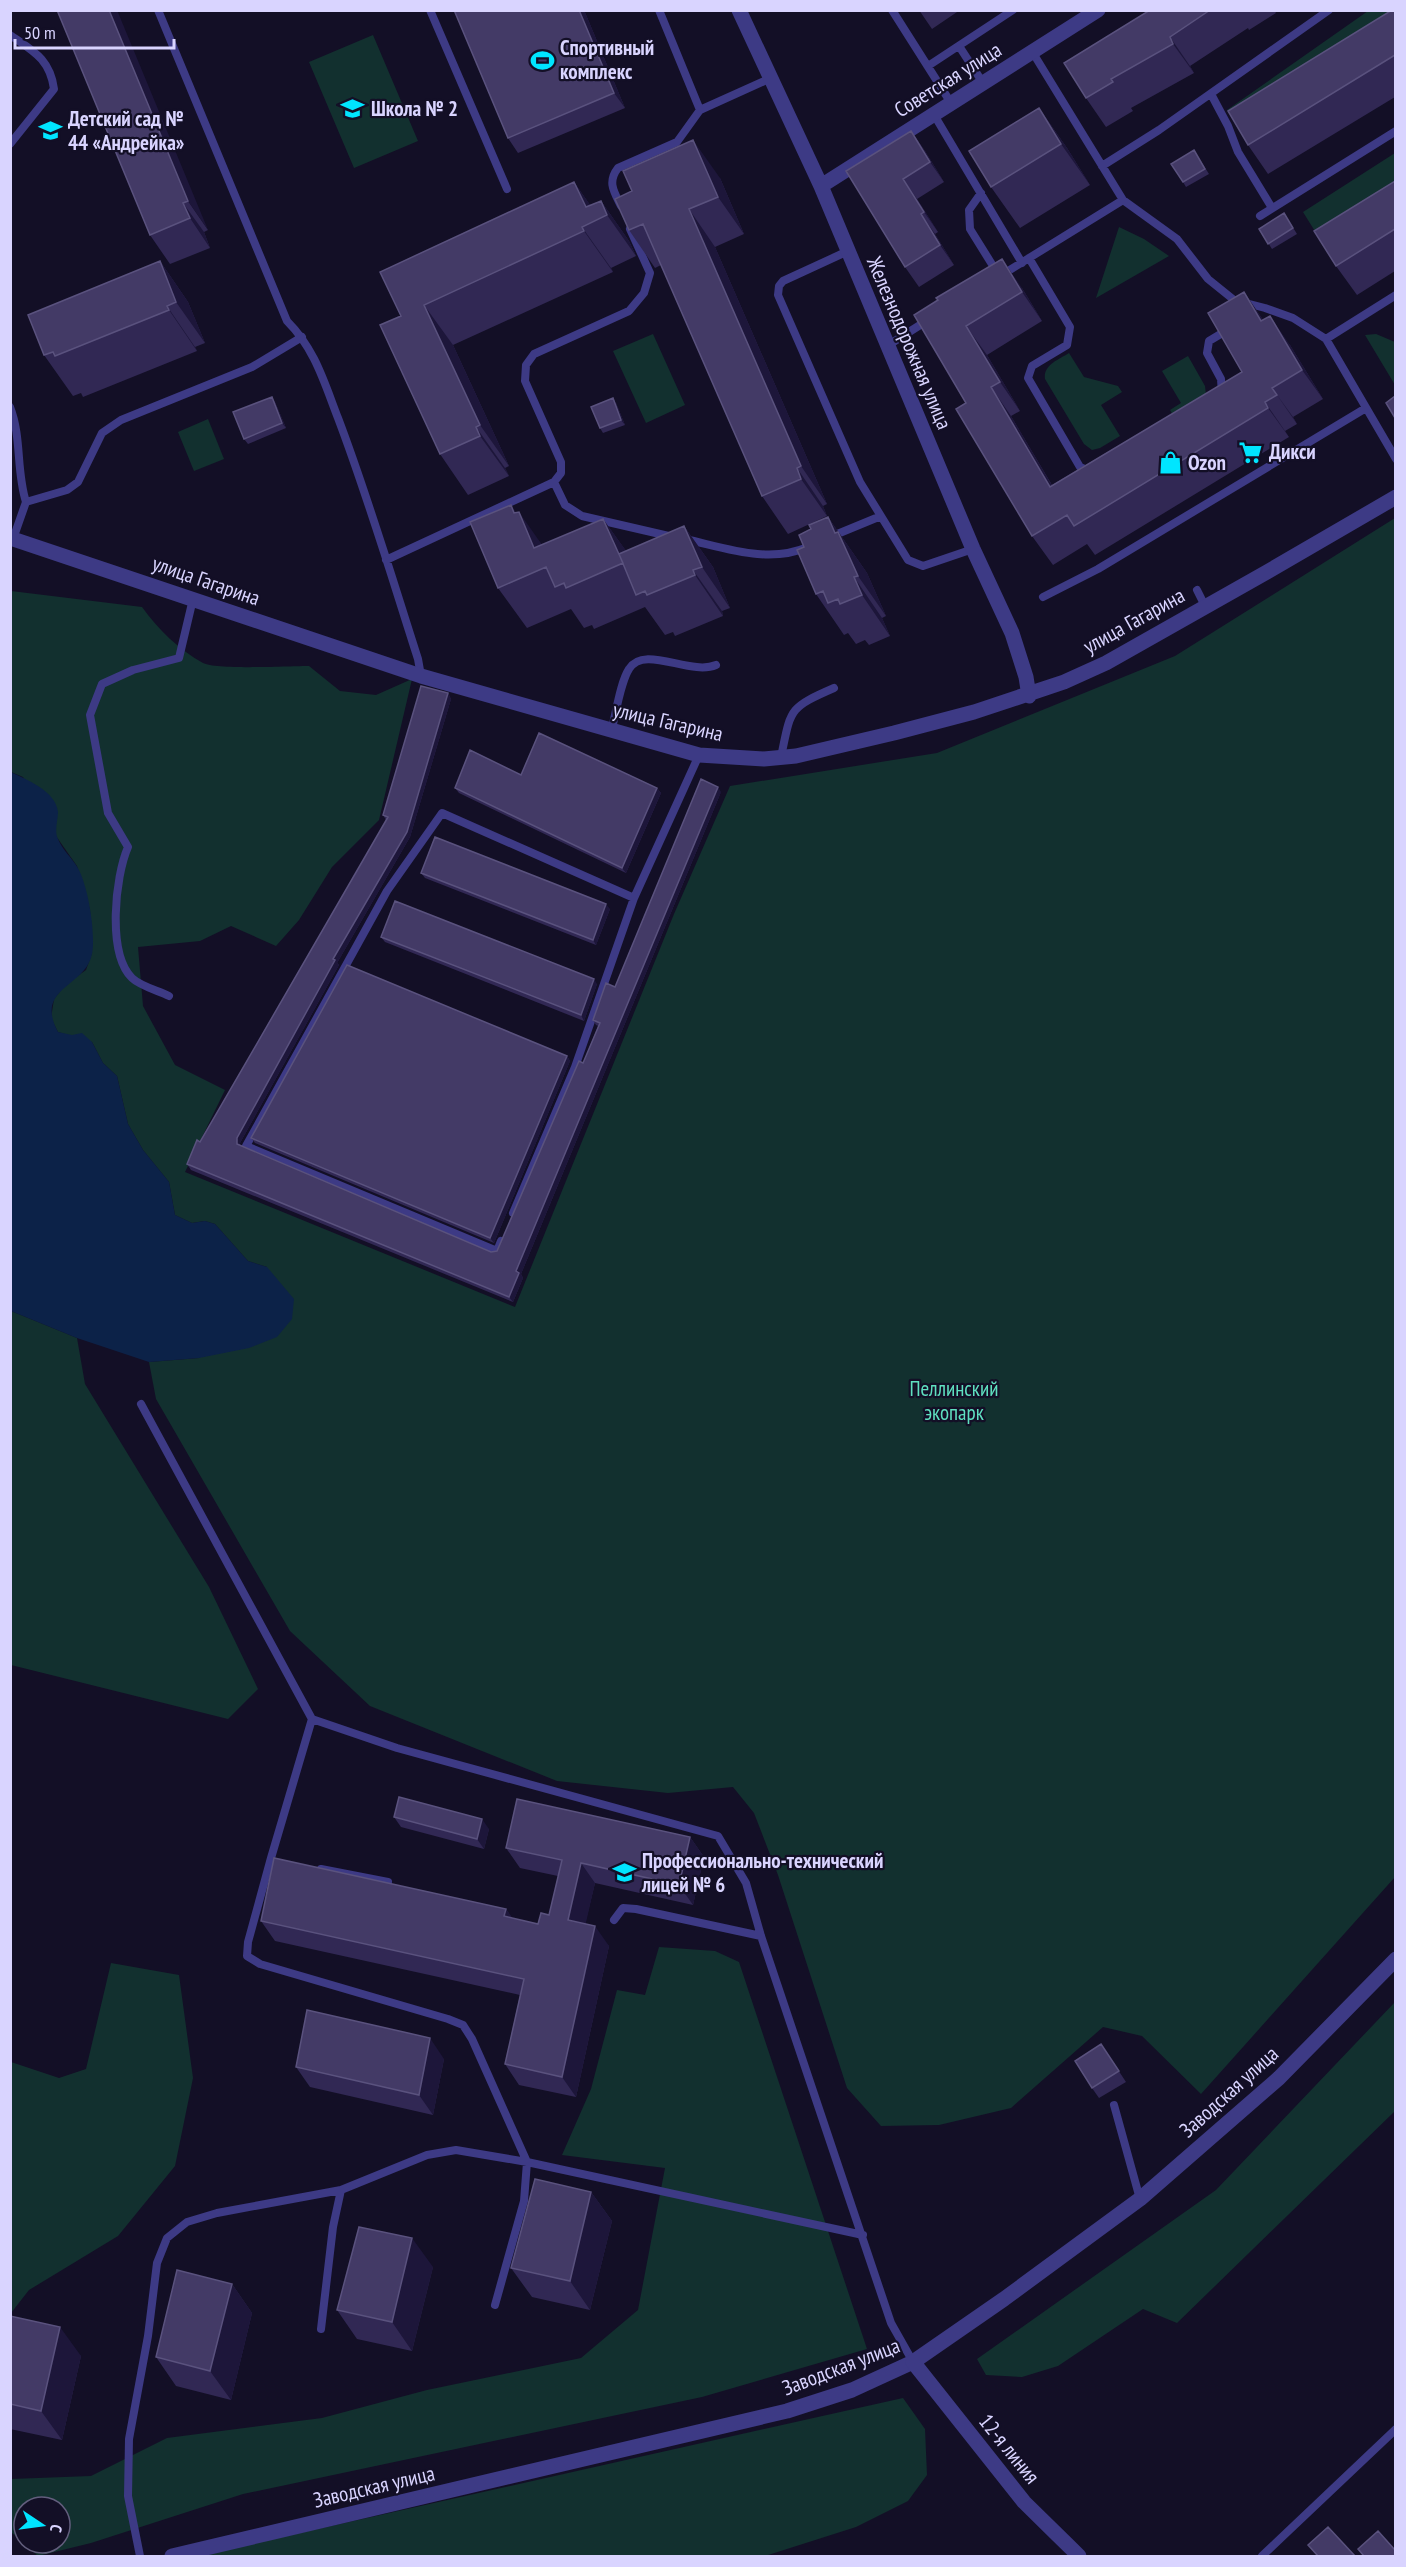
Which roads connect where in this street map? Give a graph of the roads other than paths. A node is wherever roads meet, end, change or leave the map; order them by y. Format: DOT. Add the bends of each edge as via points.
graph roads {
  1 [pos="158,10"];
  2 [pos="430,10"];
  3 [pos="658,10"];
  4 [pos="740,10"];
  5 [pos="892,10"];
  6 [pos="1013,10"];
  7 [pos="1098,10"];
  8 [pos="1329,10"];
  9 [pos="10,34"];
  10 [pos="959,46"];
  11 [pos="1033,53"];
  12 [pos="928,66"];
  13 [pos="771,78"];
  14 [pos="982,83"];
  15 [pos="1211,94"];
  16 [pos="951,103"];
  17 [pos="700,110"];
  18 [pos="933,113"];
  19 [pos="1395,131"];
  20 [pos="10,144"];
  21 [pos="1102,166"];
  22 [pos="821,186"];
  23 [pos="507,189"];
  24 [pos="981,193"];
  25 [pos="1123,200"];
  26 [pos="1272,208"];
  27 [pos="1260,216"];
  28 [pos="848,250"];
  29 [pos="1025,260"];
  30 [pos="1395,295"];
  31 [pos="1265,308"];
  32 [pos="1256,313"];
  33 [pos="935,316"];
  34 [pos="1237,324"];
  35 [pos="302,337"];
  36 [pos="1326,339"];
  37 [pos="887,346"];
  38 [pos="1216,402"];
  39 [pos="10,406"];
  40 [pos="1366,408"];
  41 [pos="1395,459"];
  42 [pos="1101,471"];
  43 [pos="555,482"];
  44 [pos="1395,497"];
  45 [pos="26,502"];
  46 [pos="880,516"];
  47 [pos="12,539"];
  48 [pos="825,540"];
  49 [pos="814,544"];
  50 [pos="973,549"];
  51 [pos="386,560"];
  52 [pos="1197,591"];
  53 [pos="1043,597"];
  54 [pos="193,599"];
  55 [pos="1205,606"];
  56 [pos="716,665"];
  57 [pos="421,676"];
  58 [pos="834,688"];
  59 [pos="1029,696"];
  60 [pos="611,732"];
  61 [pos="699,755"];
  62 [pos="781,757"];
  63 [pos="634,898"];
  64 [pos="169,996"];
  65 [pos="511,1218"];
  66 [pos="506,1229"];
  67 [pos="141,1404"];
  68 [pos="312,1719"];
  69 [pos="271,1858"];
  70 [pos="283,1861"];
  71 [pos="306,1866"];
  72 [pos="388,1882"];
  73 [pos="614,1920"];
  74 [pos="761,1936"];
  75 [pos="1395,1959"];
  76 [pos="1114,2105"];
  77 [pos="527,2162"];
  78 [pos="341,2190"];
  79 [pos="1140,2199"];
  80 [pos="863,2235"];
  81 [pos="495,2305"];
  82 [pos="321,2329"];
  83 [pos="913,2362"];
  84 [pos="1395,2429"];
  85 [pos="140,2556"];
  86 [pos="172,2556"];
  87 [pos="1078,2556"];
  88 [pos="1263,2556"];
  1 -- 35 [label="lane" via="286,321"];
  2 -- 23 [label="lane"];
  3 -- 17 [label="lane"];
  4 -- 13 [label="street, Железнодорожная улица"];
  5 -- 12 [label="lane"];
  6 -- 10 [label="lane"];
  7 -- 11 [label="street, Советская улица"];
  8 -- 15 [label="lane"];
  9 -- 20 [label="lane" via="41,57 52,73 54,89"];
  10 -- 12 [label="lane"];
  10 -- 14 [label="lane"];
  11 -- 14 [label="street, Советская улица"];
  11 -- 21 [label="lane"];
  12 -- 16 [label="lane"];
  13 -- 17 [label="lane"];
  13 -- 22 [label="street, Железнодорожная улица"];
  14 -- 16 [label="street, Советская улица"];
  15 -- 21 [label="lane"];
  15 -- 26 [label="lane" via="1238,152"];
  16 -- 18 [label="street, Советская улица"];
  17 -- 43 [label="lane" via="677,142 618,168 612,176 612,186 650,273 644,293 629,311 534,354 526,365 525,381 561,462 561,473"];
  18 -- 22 [label="street, Советская улица"];
  18 -- 24 [label="lane"];
  19 -- 26 [label="lane"];
  21 -- 25 [label="lane"];
  22 -- 28 [label="street, Железнодорожная улица"];
  24 -- 29 [label="lane"];
  24 -- 29 [label="lane" via="969,210 970,229 995,279"];
  25 -- 29 [label="lane"];
  25 -- 31 [label="lane" via="1177,239 1208,279 1234,300"];
  26 -- 27 [label="lane"];
  28 -- 37 [label="street, Железнодорожная улица"];
  28 -- 46 [label="lane" via="783,281 778,295 860,482"];
  29 -- 42 [label="lane" via="1070,327 1067,345 1032,366 1028,378 1080,467 1090,472"];
  30 -- 36 [label="lane"];
  31 -- 32 [label="lane"];
  31 -- 36 [label="lane" via="1293,318"];
  33 -- 37 [label="lane"];
  34 -- 38 [label="lane" via="1209,340 1207,353 1221,379 1223,392"];
  35 -- 45 [label="lane" via="252,368 121,420 102,433 78,482 67,490"];
  35 -- 51 [label="lane" via="314,357 362,479"];
  36 -- 40 [label="lane"];
  37 -- 50 [label="street, Железнодорожная улица"];
  39 -- 45 [label="lane" via="19,437 20,483"];
  40 -- 41 [label="lane"];
  40 -- 53 [label="lane" via="1098,569"];
  43 -- 49 [label="lane" via="565,505 582,516 601,521 755,554 792,554"];
  43 -- 51 [label="lane"];
  44 -- 55 [label="street, улица Гагарина"];
  45 -- 47 [label="lane"];
  46 -- 48 [label="lane"];
  46 -- 50 [label="lane" via="908,561 923,567"];
  47 -- 54 [label="street, улица Гагарина"];
  50 -- 59 [label="street, Железнодорожная улица" via="1012,633"];
  51 -- 57 [label="lane"];
  52 -- 55 [label="lane"];
  54 -- 57 [label="street, улица Гагарина"];
  54 -- 64 [label="lane" via="179,658 133,670 102,684 90,715 108,813 128,847 115,905 119,957 132,978"];
  55 -- 59 [label="street, улица Гагарина" via="1106,663"];
  56 -- 60 [label="lane" via="696,669 645,658 635,661 628,671"];
  57 -- 60 [label="street, улица Гагарина"];
  58 -- 62 [label="lane" via="803,702 794,711"];
  59 -- 62 [label="street, улица Гагарина" via="894,733"];
  60 -- 61 [label="street, улица Гагарина"];
  61 -- 62 [label="street, улица Гагарина"];
  61 -- 63 [label="lane"];
  63 -- 65 [label="lane" via="575,1067"];
  63 -- 66 [label="lane" via="442,813 387,891 246,1146 497,1251"];
  67 -- 68 [label="lane"];
  68 -- 69 [label="lane"];
  68 -- 74 [label="lane" via="397,1748 718,1836 746,1883"];
  69 -- 70 [label="lane"];
  69 -- 77 [label="lane" via="247,1956 260,1964 463,2025"];
  71 -- 72 [label="lane"];
  73 -- 74 [label="lane" via="623,1908 636,1909"];
  74 -- 80 [label="lane"];
  75 -- 79 [label="street, Заводская улица" via="1279,2078"];
  76 -- 79 [label="lane"];
  77 -- 78 [label="lane" via="456,2150 427,2155"];
  77 -- 80 [label="lane"];
  77 -- 81 [label="lane" via="524,2201"];
  78 -- 82 [label="lane"];
  78 -- 85 [label="lane" via="217,2213 187,2222 166,2238 157,2263 129,2439 128,2496"];
  79 -- 83 [label="street, Заводская улица"];
  80 -- 83 [label="lane" via="891,2323"];
  83 -- 86 [label="street, Заводская улица" via="852,2390 787,2411"];
  83 -- 87 [label="street, 12-я линия" via="1024,2502"];
  84 -- 88 [label="lane"];
}
